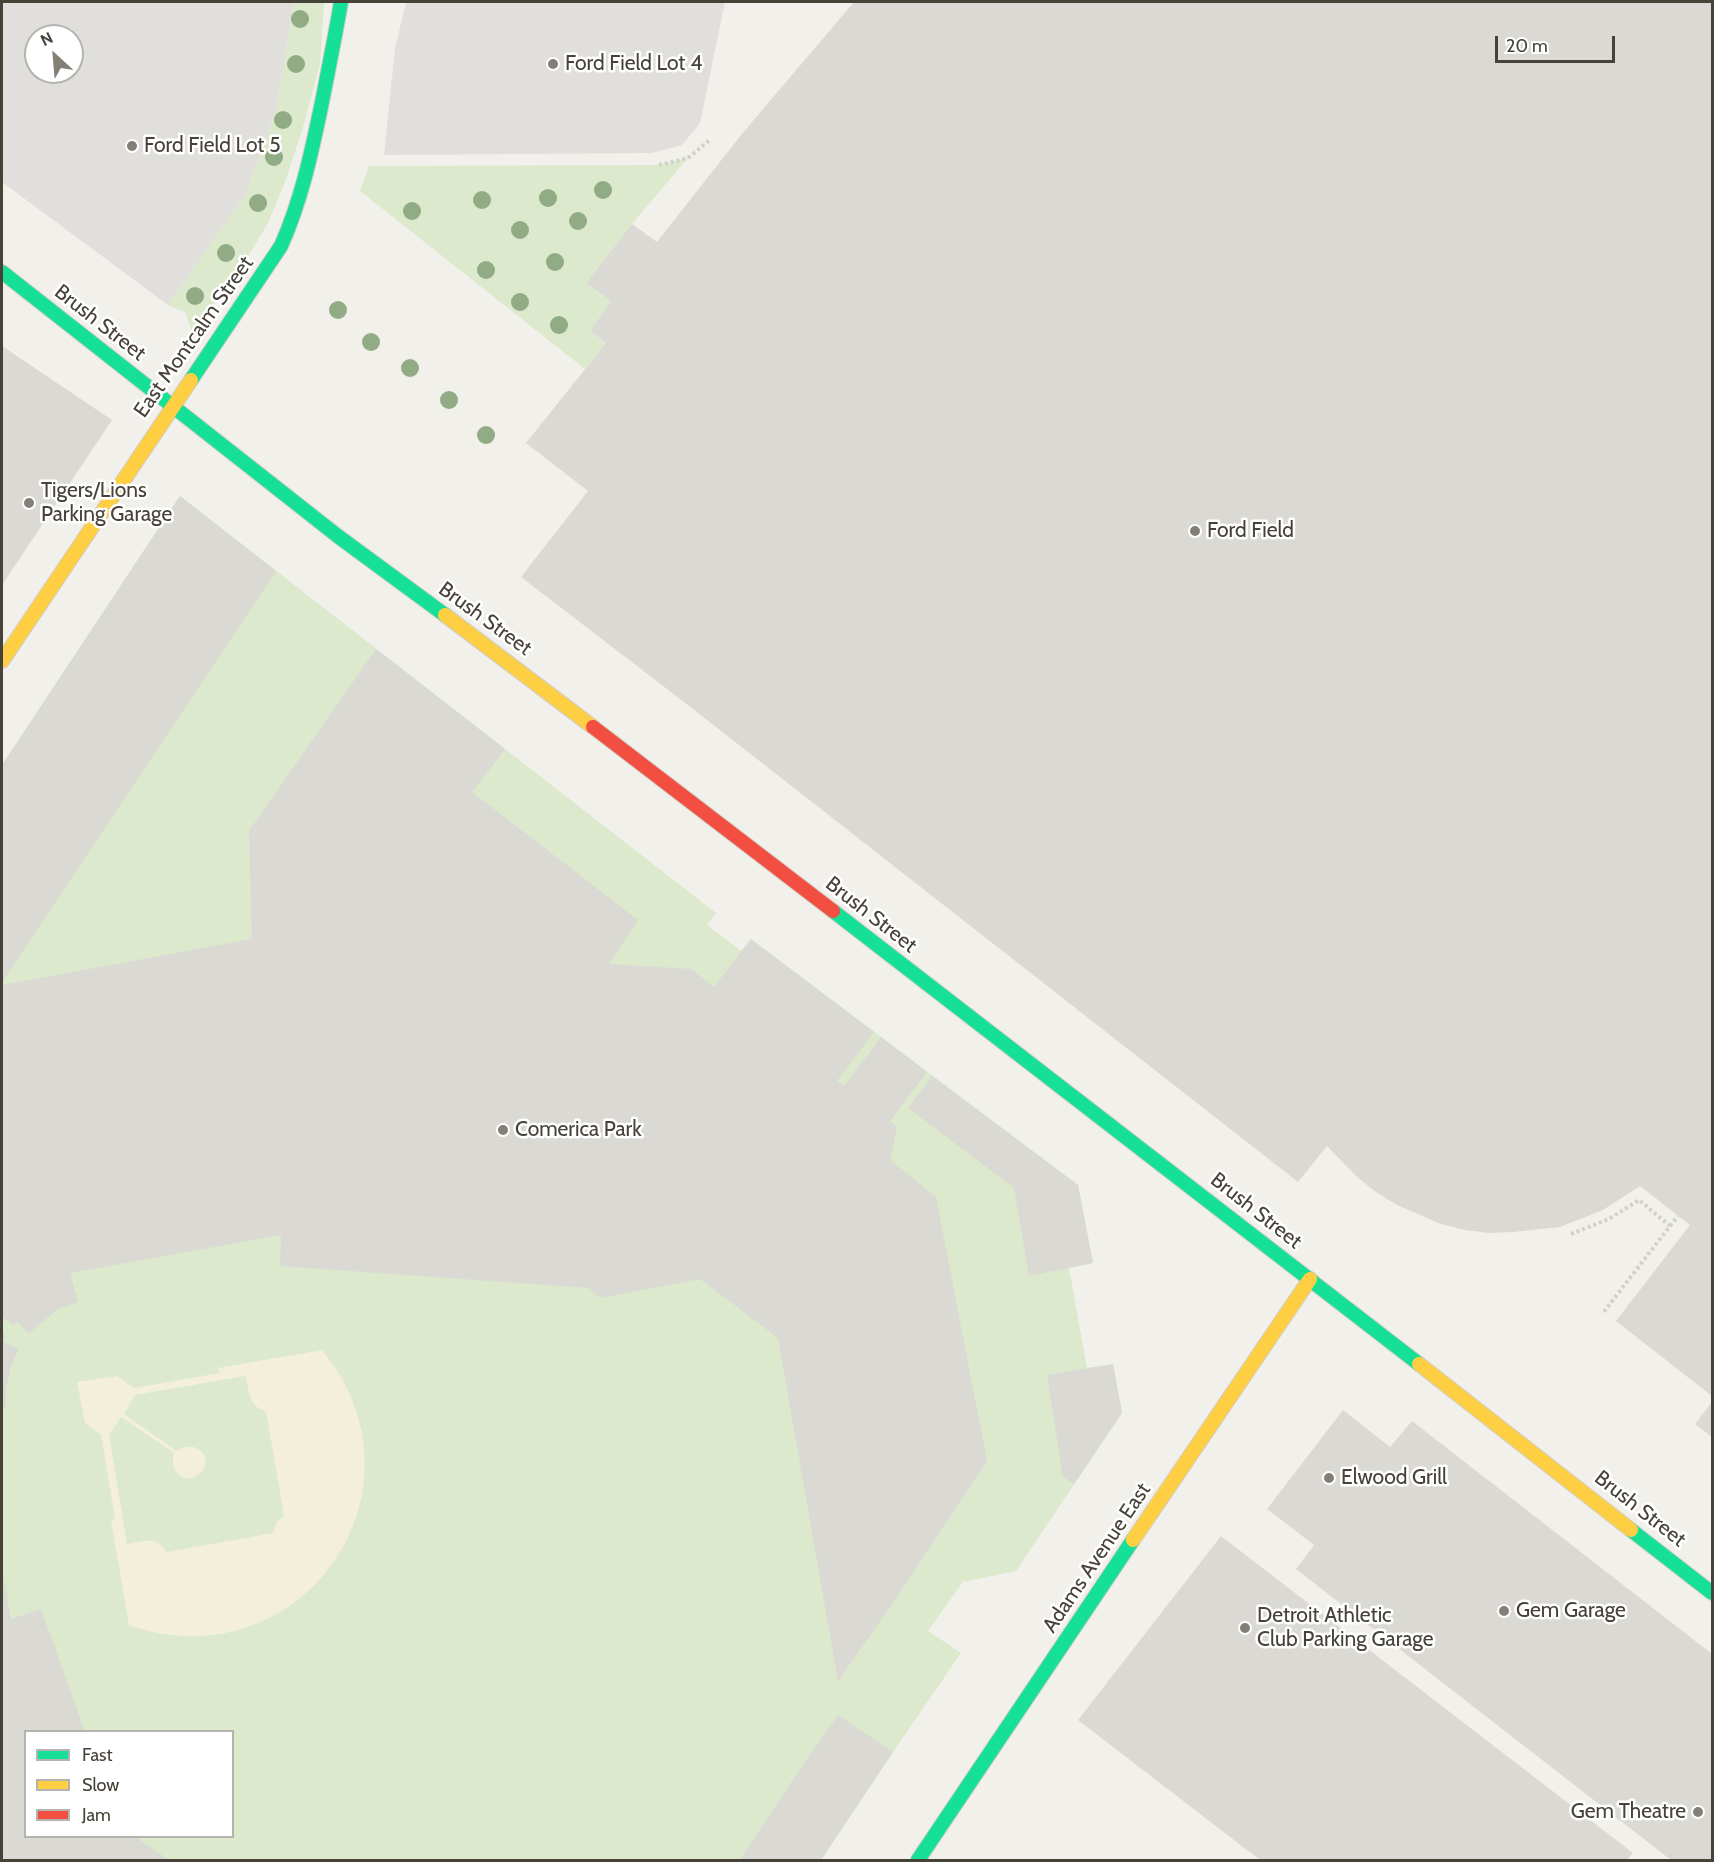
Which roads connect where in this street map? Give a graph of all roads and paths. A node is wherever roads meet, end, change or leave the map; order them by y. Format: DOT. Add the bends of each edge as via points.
graph roads {
  1 [pos="341,2"];
  2 [pos="711,140"];
  3 [pos="659,165"];
  4 [pos="2,272"];
  5 [pos="171,406"];
  6 [pos="2,662"];
  7 [pos="1678,1216"];
  8 [pos="1670,1226"];
  9 [pos="1571,1234"];
  10 [pos="1310,1279"];
  11 [pos="1603,1313"];
  12 [pos="1713,1593"];
  13 [pos="918,1860"];
  1 -- 5 [label="street, East Montcalm Street" via="305,183 293,221 274,258"];
  2 -- 3 [label="path" via="688,158"];
  4 -- 5 [label="street, Brush Street"];
  5 -- 6 [label="street, East Montcalm Street"];
  5 -- 10 [label="street, Brush Street"];
  7 -- 8 [label="path"];
  8 -- 9 [label="path" via="1639,1200 1609,1219"];
  8 -- 11 [label="path"];
  10 -- 12 [label="street, Brush Street"];
  10 -- 13 [label="street, Adams Avenue East"];
}
